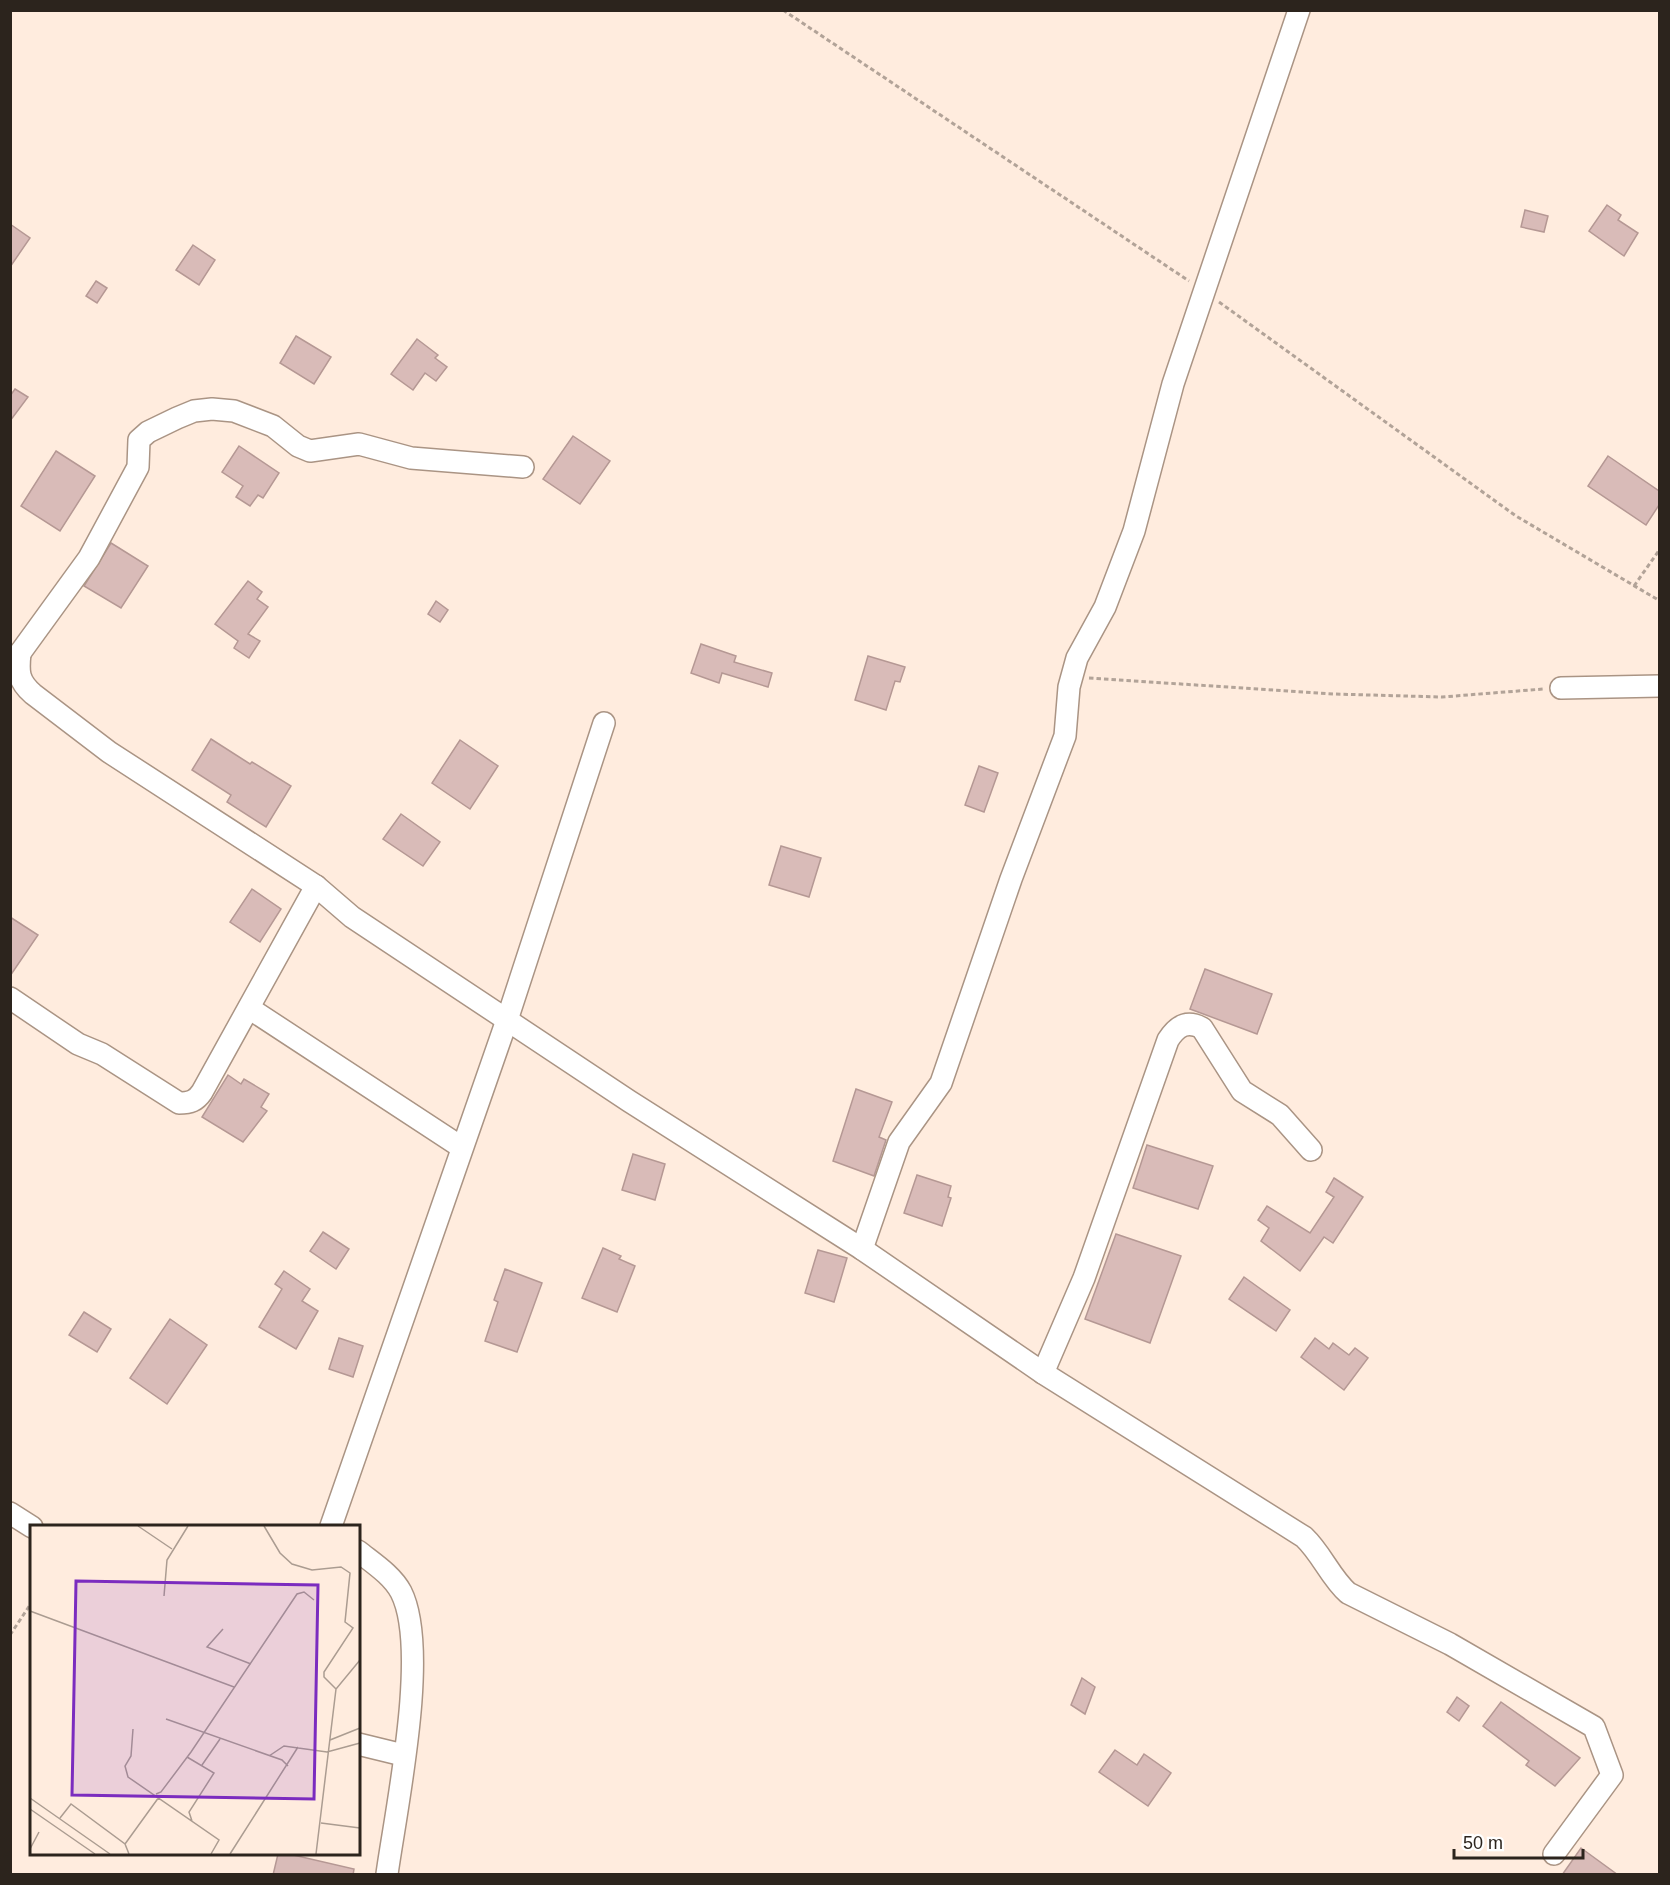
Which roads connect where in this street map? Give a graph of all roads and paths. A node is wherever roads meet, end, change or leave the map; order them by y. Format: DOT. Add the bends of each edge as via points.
graph roads {
  1 [pos="783,10"];
  2 [pos="1299,10"];
  3 [pos="1206,293"];
  4 [pos="523,467"];
  5 [pos="1659,549"];
  6 [pos="1634,586"];
  7 [pos="1659,601"];
  8 [pos="15,657"];
  9 [pos="1072,677"];
  10 [pos="1659,686"];
  11 [pos="1561,688"];
  12 [pos="604,723"];
  13 [pos="316,886"];
  14 [pos="10,998"];
  15 [pos="249,1008"];
  16 [pos="507,1020"];
  17 [pos="461,1148"];
  18 [pos="1311,1150"];
  19 [pos="862,1249"];
  20 [pos="1043,1373"];
  21 [pos="10,1513"];
  22 [pos="332,1525"];
  23 [pos="30,1526"];
  24 [pos="360,1553"];
  25 [pos="30,1605"];
  26 [pos="10,1635"];
  27 [pos="360,1744"];
  28 [pos="403,1755"];
  29 [pos="1554,1854"];
  30 [pos="387,1875"];
  1 -- 3 [label="path"];
  2 -- 3 [label="street"];
  3 -- 6 [label="path" via="1516,516"];
  3 -- 9 [label="street" via="1173,384 1134,531 1105,607 1077,658"];
  4 -- 8 [label="street" via="411,458 359,444 310,451 273,426 234,411 194,411 139,440 138,467 89,558"];
  5 -- 6 [label="path"];
  6 -- 7 [label="path"];
  8 -- 13 [label="street" via="21,685 109,752"];
  9 -- 11 [label="path" via="1442,697"];
  9 -- 19 [label="street" via="1065,736 941,1083 899,1142"];
  10 -- 11 [label="street"];
  12 -- 16 [label="street"];
  13 -- 15 [label="street"];
  13 -- 16 [label="street" via="352,918"];
  14 -- 15 [label="street" via="78,1044 102,1054 179,1103 198,1098"];
  15 -- 17 [label="street"];
  16 -- 17 [label="street"];
  16 -- 19 [label="street"];
  17 -- 22 [label="street"];
  18 -- 20 [label="street" via="1280,1115 1242,1091 1202,1028 1184,1024 1174,1030 1084,1278"];
  19 -- 20 [label="street"];
  20 -- 29 [label="street" via="1304,1537 1348,1593 1450,1644 1594,1727 1612,1774"];
  21 -- 23 [label="street"];
  24 -- 28 [label="street" via="394,1580 407,1610 412,1639 411,1700"];
  25 -- 26 [label="path"];
  27 -- 28 [label="street"];
  28 -- 30 [label="street"];
}
